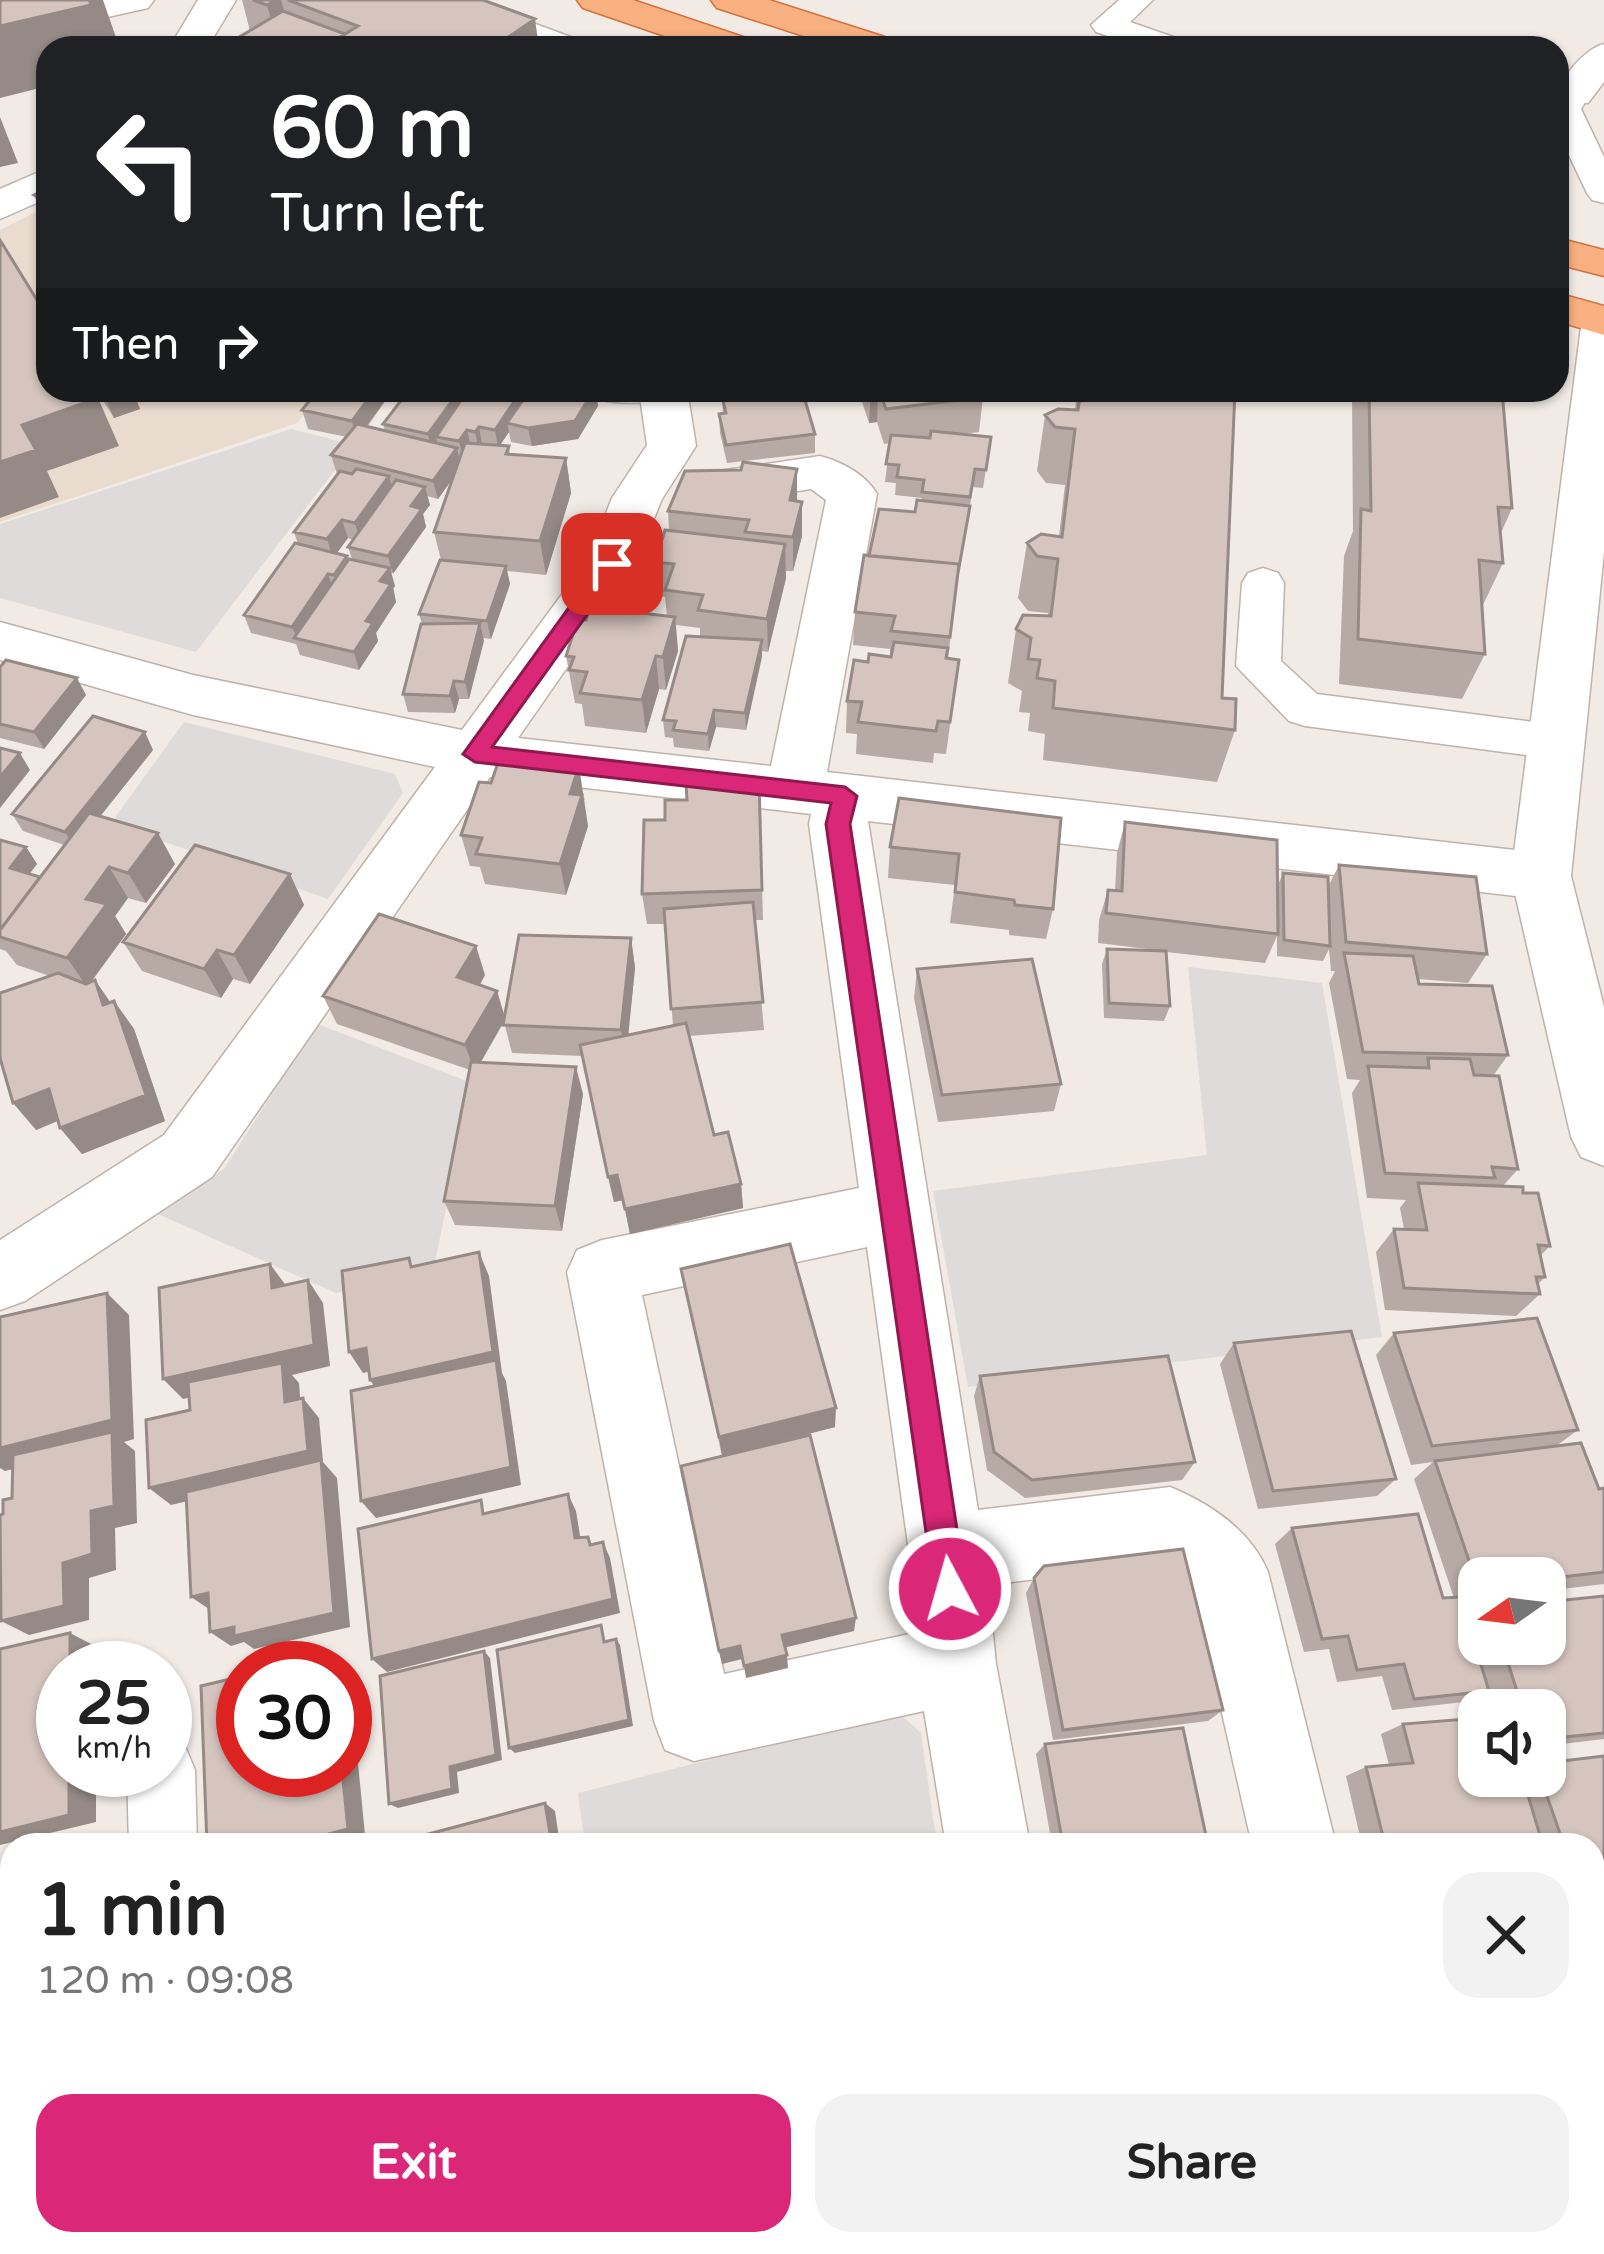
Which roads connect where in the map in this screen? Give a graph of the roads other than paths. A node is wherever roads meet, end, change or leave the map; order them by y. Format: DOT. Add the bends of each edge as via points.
graph roads {
  1 [pos="135,0"];
  2 [pos="218,0"];
  3 [pos="435,0"];
  4 [pos="596,0"];
  5 [pos="730,0"];
  6 [pos="1138,0"];
  7 [pos="0,29"];
  8 [pos="196,36"];
  9 [pos="533,36"];
  10 [pos="702,36"];
  11 [pos="842,36"];
  12 [pos="1139,36"];
  13 [pos="1604,56"];
  14 [pos="1569,87"];
  15 [pos="1569,117"];
  16 [pos="1596,163"];
  17 [pos="36,187"];
  18 [pos="0,206"];
  19 [pos="1569,254"];
  20 [pos="1604,263"];
  21 [pos="1569,311"];
  22 [pos="1604,324"];
  23 [pos="665,402"];
  24 [pos="637,498"];
  25 [pos="1263,583"];
  26 [pos="0,641"];
  27 [pos="1556,742"];
  28 [pos="475,754"];
  29 [pos="820,792"];
  30 [pos="1541,876"];
  31 [pos="1604,1137"];
  32 [pos="893,1210"];
  33 [pos="0,1278"];
  34 [pos="947,1552"];
  35 [pos="956,1664"];
  36 [pos="162,1797"];
  37 [pos="163,1833"];
  38 [pos="986,1833"];
  39 [pos="1291,1833"];
  1 -- 7 [label="street"];
  2 -- 8 [label="street"];
  3 -- 9 [label="street"];
  4 -- 10 [label="highway"];
  5 -- 11 [label="highway"];
  6 -- 12 [label="lane" via="1107,25"];
  13 -- 14 [label="street"];
  15 -- 16 [label="lane"];
  17 -- 18 [label="street"];
  19 -- 20 [label="highway"];
  21 -- 22 [label="highway"];
  22 -- 27 [label="street"];
  23 -- 24 [label="street" via="672,446"];
  24 -- 28 [label="street" via="612,564"];
  24 -- 29 [label="street" via="820,472 852,494"];
  25 -- 27 [label="lane" via="1258,666 1305,710"];
  26 -- 28 [label="street" via="193,695"];
  27 -- 30 [label="street"];
  28 -- 29 [label="street"];
  28 -- 33 [label="street" via="188,1156"];
  29 -- 30 [label="street"];
  29 -- 32 [label="street" via="838,824"];
  30 -- 31 [label="street"];
  32 -- 34 [label="street"];
  32 -- 35 [label="street" via="602,1272 694,1721"];
  34 -- 35 [label="street"];
  34 -- 39 [label="street" via="1170,1525 1229,1571"];
  35 -- 38 [label="street"];
  36 -- 37 [label="lane"];
}
